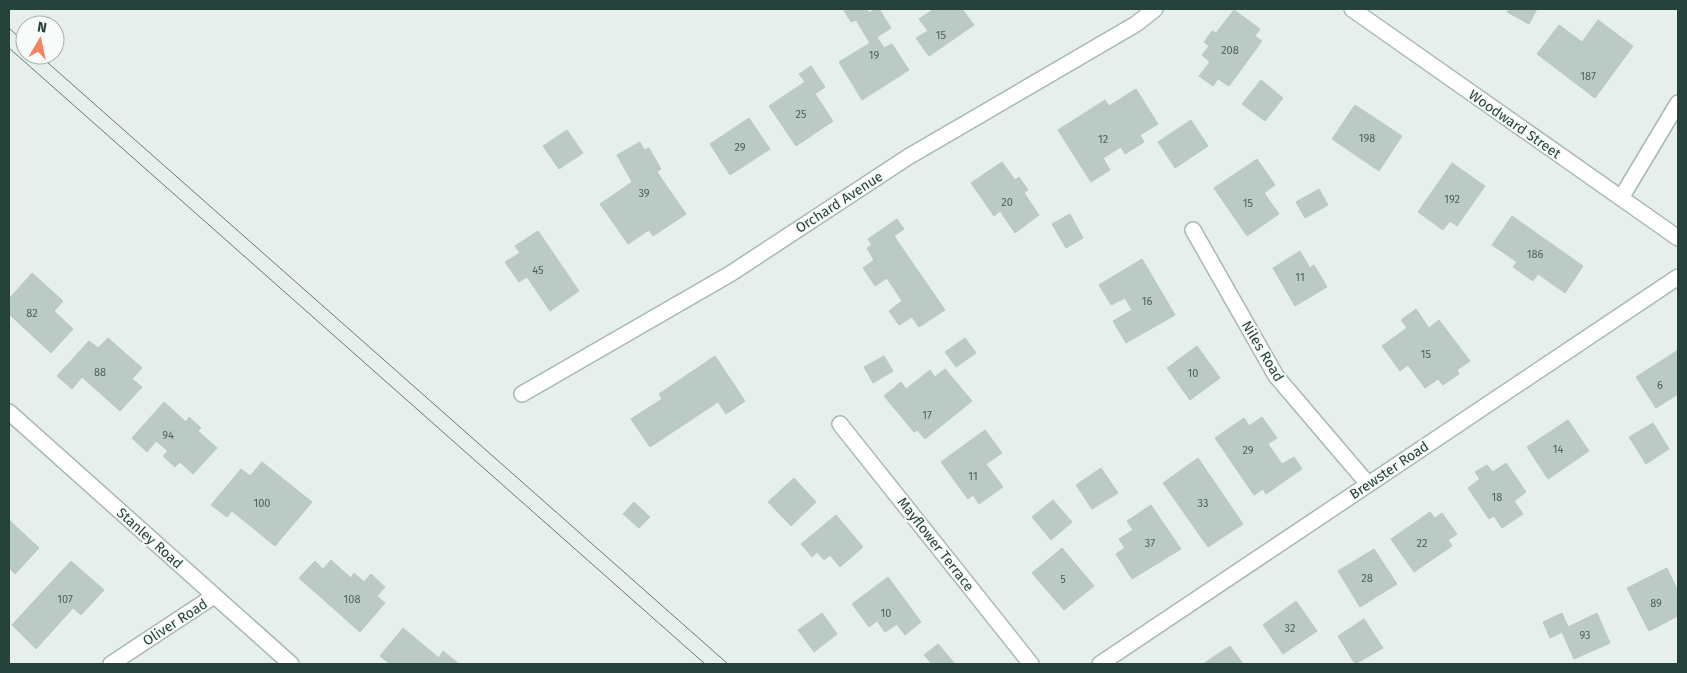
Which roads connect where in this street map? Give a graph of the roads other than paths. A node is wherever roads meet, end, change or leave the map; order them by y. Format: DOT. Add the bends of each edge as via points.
graph roads {
  1 [pos="1155,9"];
  2 [pos="1352,9"];
  3 [pos="1678,103"];
  4 [pos="1621,198"];
  5 [pos="1193,230"];
  6 [pos="1678,238"];
  7 [pos="1678,277"];
  8 [pos="522,394"];
  9 [pos="9,412"];
  10 [pos="840,424"];
  11 [pos="1368,484"];
  12 [pos="214,596"];
  13 [pos="111,664"];
  14 [pos="291,664"];
  15 [pos="1031,664"];
  16 [pos="1100,664"];
  1 -- 8 [label="street, Orchard Avenue" via="1136,24 908,157 730,274"];
  2 -- 4 [label="street, Woodward Street"];
  3 -- 4 [label="street"];
  4 -- 6 [label="street, Woodward Street"];
  5 -- 11 [label="street, Niles Road" via="1276,376"];
  7 -- 11 [label="street, Brewster Road"];
  9 -- 12 [label="street, Stanley Road"];
  10 -- 15 [label="street, Mayflower Terrace"];
  11 -- 16 [label="street, Brewster Road"];
  12 -- 13 [label="street, Oliver Road"];
  12 -- 14 [label="street, Stanley Road"];
}
